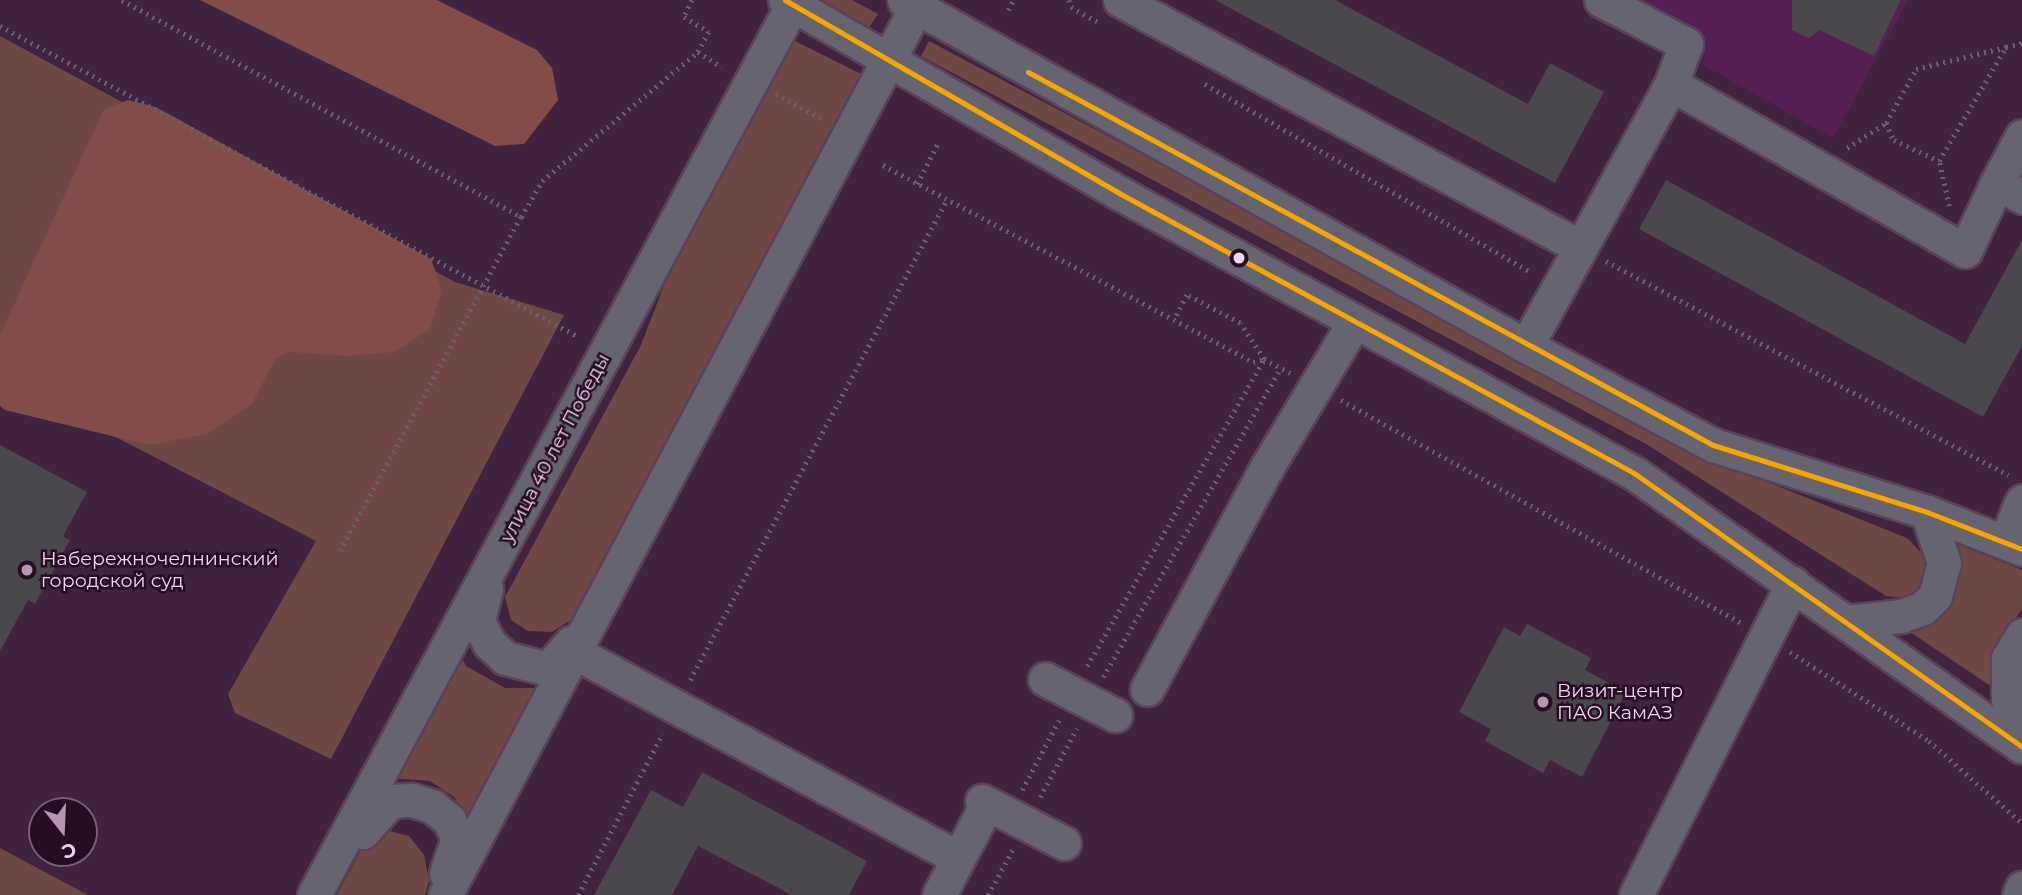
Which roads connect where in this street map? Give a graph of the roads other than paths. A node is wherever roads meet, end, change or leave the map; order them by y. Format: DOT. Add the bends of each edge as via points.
graph roads {
  1 [pos="1601,0"];
  2 [pos="791,1"];
  3 [pos="913,2"];
  4 [pos="1114,14"];
  5 [pos="889,60"];
  6 [pos="1671,84"];
  7 [pos="2022,136"];
  8 [pos="2010,190"];
  9 [pos="1580,247"];
  10 [pos="1354,324"];
  11 [pos="1526,346"];
  12 [pos="2022,501"];
  13 [pos="1927,512"];
  14 [pos="2013,545"];
  15 [pos="491,566"];
  16 [pos="1793,583"];
  17 [pos="592,618"];
  18 [pos="1846,621"];
  19 [pos="2022,635"];
  20 [pos="574,652"];
  21 [pos="1147,689"];
  22 [pos="2022,738"];
  23 [pos="2022,747"];
  24 [pos="1064,843"];
  25 [pos="958,858"];
  26 [pos="321,884"];
  27 [pos="2022,888"];
  28 [pos="439,895"];
  29 [pos="445,895"];
  30 [pos="939,895"];
  31 [pos="1636,895"];
  32 [pos="2019,895"];
  1 -- 6 [label="street" via="1686,44"];
  2 -- 5 [label="street"];
  2 -- 15 [label="street, улица 40 лет Победы"];
  3 -- 5 [label="street"];
  3 -- 11 [label="street"];
  4 -- 9 [label="street"];
  5 -- 10 [label="street"];
  5 -- 17 [label="street"];
  6 -- 8 [label="street" via="1965,251"];
  6 -- 9 [label="street"];
  7 -- 8 [label="street"];
  9 -- 11 [label="street"];
  10 -- 16 [label="street" via="1634,472"];
  10 -- 21 [label="street" via="1267,467"];
  11 -- 13 [label="street" via="1713,445"];
  12 -- 14 [label="street"];
  13 -- 14 [label="street"];
  13 -- 18 [label="street" via="1944,563 1935,596 1923,608 1901,616"];
  15 -- 17 [label="street" via="478,621 489,643 505,658 548,669"];
  15 -- 26 [label="street, улица 40 лет Победы"];
  16 -- 18 [label="street"];
  16 -- 31 [label="street"];
  17 -- 20 [label="street"];
  18 -- 23 [label="street"];
  19 -- 22 [label="street" via="2008,658 2008,699"];
  20 -- 25 [label="street"];
  20 -- 29 [label="street"];
  24 -- 25 [label="street" via="1001,811"];
  25 -- 30 [label="street"];
  26 -- 28 [label="street" via="390,801 412,800 432,806 449,820 458,838"];
  27 -- 32 [label="street"];
}
